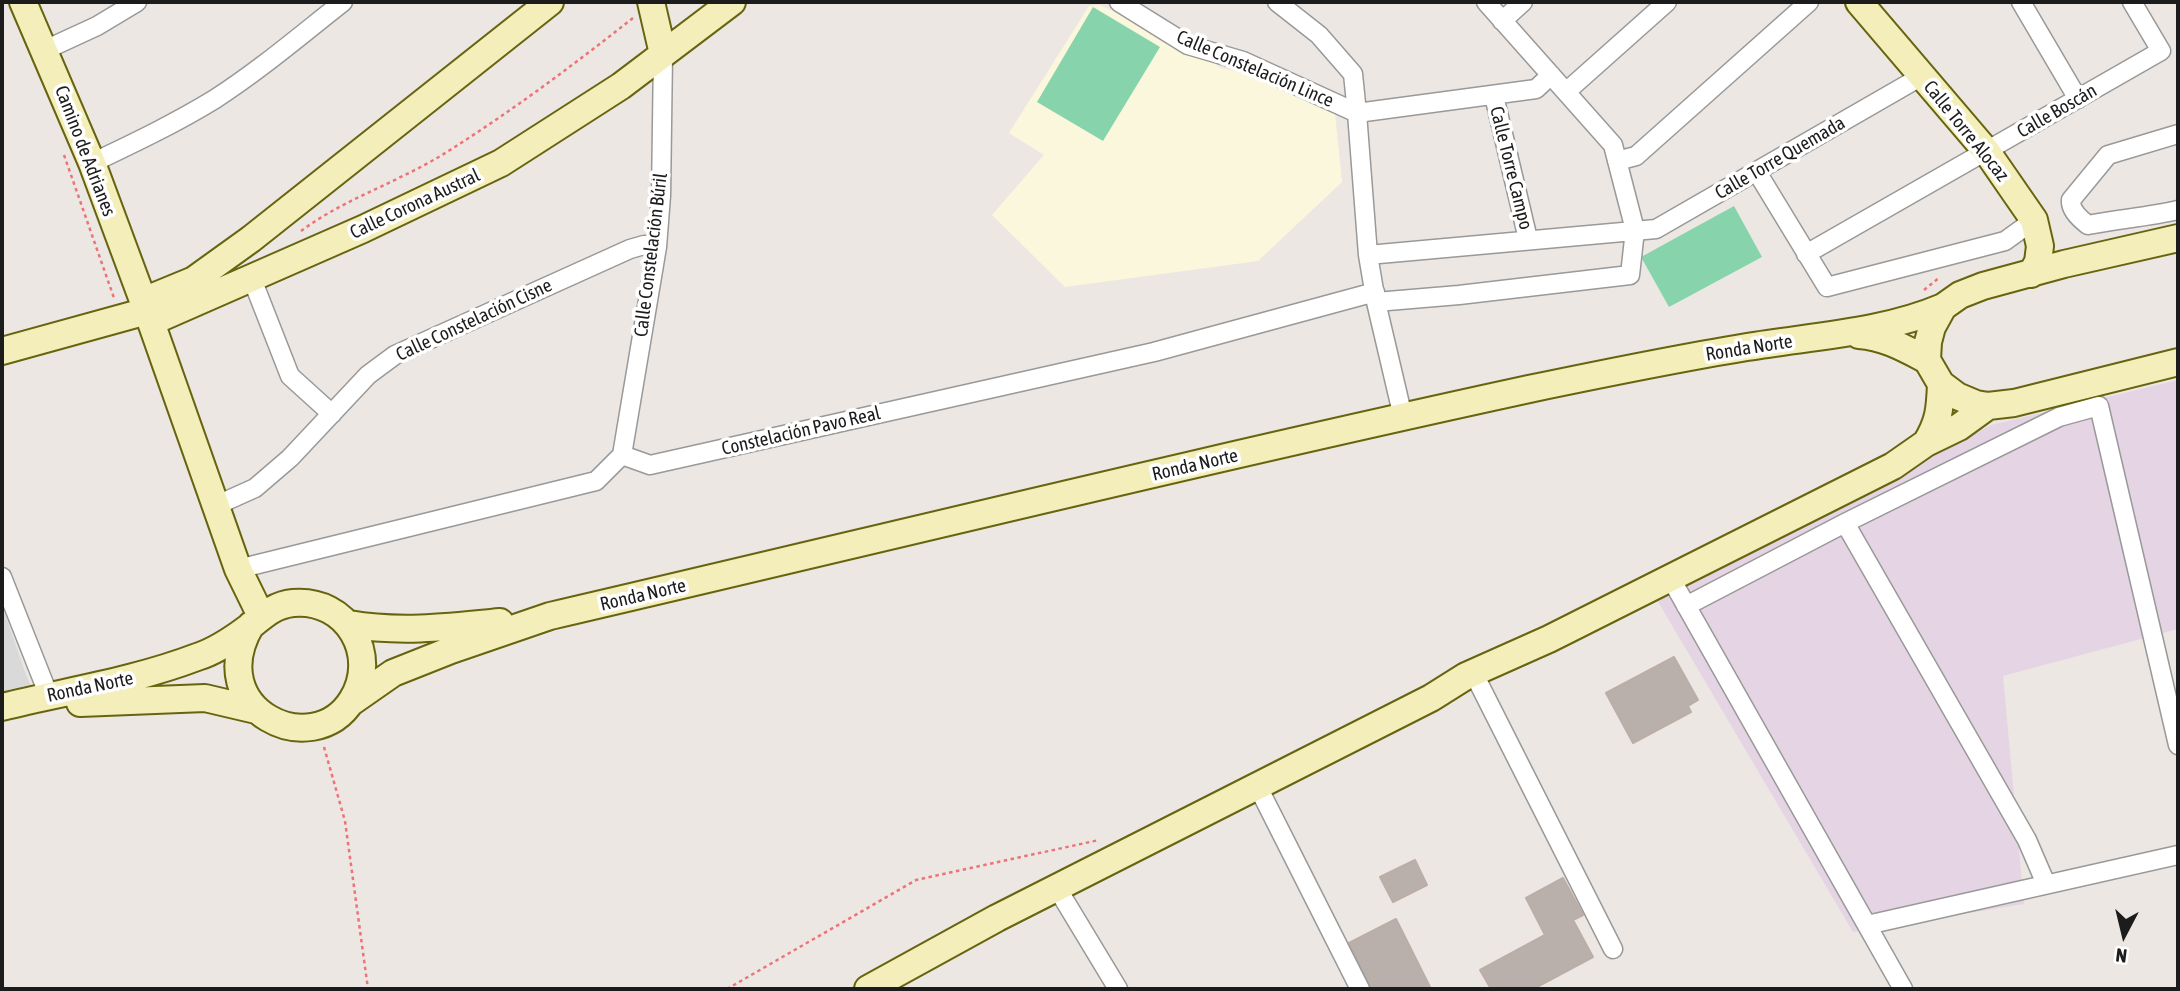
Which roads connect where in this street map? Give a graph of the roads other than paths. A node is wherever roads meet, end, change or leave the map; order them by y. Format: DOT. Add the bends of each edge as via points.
graph roads {
  1 [pos="23,2"];
  2 [pos="137,2"];
  3 [pos="343,2"];
  4 [pos="550,2"];
  5 [pos="732,2"];
  6 [pos="1119,2"];
  7 [pos="1279,2"];
  8 [pos="1486,2"];
  9 [pos="1523,2"];
  10 [pos="1668,2"];
  11 [pos="1809,2"];
  12 [pos="1859,2"];
  13 [pos="2021,2"];
  14 [pos="2132,2"];
  15 [pos="1141,7"];
  16 [pos="645,8"];
  17 [pos="1502,21"];
  18 [pos="45,50"];
  19 [pos="663,54"];
  20 [pos="1551,75"];
  21 [pos="1922,76"];
  22 [pos="1567,91"];
  23 [pos="1494,96"];
  24 [pos="2078,99"];
  25 [pos="1357,113"];
  26 [pos="2178,134"];
  27 [pos="1986,152"];
  28 [pos="1617,161"];
  29 [pos="92,163"];
  30 [pos="1757,172"];
  31 [pos="2178,210"];
  32 [pos="2034,220"];
  33 [pos="1635,230"];
  34 [pos="2178,238"];
  35 [pos="1528,239"];
  36 [pos="657,247"];
  37 [pos="1806,254"];
  38 [pos="1368,255"];
  39 [pos="2098,256"];
  40 [pos="2031,274"];
  41 [pos="252,279"];
  42 [pos="1375,297"];
  43 [pos="145,306"];
  44 [pos="1943,307"];
  45 [pos="1843,333"];
  46 [pos="2,351"];
  47 [pos="1927,360"];
  48 [pos="2178,362"];
  49 [pos="1941,384"];
  50 [pos="1988,407"];
  51 [pos="332,414"];
  52 [pos="1402,417"];
  53 [pos="1926,443"];
  54 [pos="622,455"];
  55 [pos="215,506"];
  56 [pos="1845,523"];
  57 [pos="237,569"];
  58 [pos="2,577"];
  59 [pos="1670,577"];
  60 [pos="1686,607"];
  61 [pos="551,616"];
  62 [pos="256,620"];
  63 [pos="349,624"];
  64 [pos="1473,672"];
  65 [pos="50,696"];
  66 [pos="350,703"];
  67 [pos="2,707"];
  68 [pos="256,710"];
  69 [pos="2178,746"];
  70 [pos="1257,785"];
  71 [pos="2178,855"];
  72 [pos="2046,884"];
  73 [pos="1057,888"];
  74 [pos="1867,925"];
  75 [pos="1613,949"];
  76 [pos="868,989"];
  77 [pos="1118,989"];
  78 [pos="1360,989"];
  79 [pos="1903,989"];
  1 -- 18 [label="street, Camino de Adrianes"];
  2 -- 18 [label="street"];
  3 -- 29 [label="street" via="217,98"];
  4 -- 43 [label="street" via="251,239 194,280"];
  5 -- 19 [label="street, Calle Corona Austral"];
  6 -- 15 [label="street, Calle Constelación Lince"];
  7 -- 25 [label="street" via="1319,35 1353,74"];
  8 -- 17 [label="street"];
  9 -- 17 [label="street"];
  10 -- 22 [label="street"];
  11 -- 28 [label="street" via="1636,156"];
  12 -- 21 [label="street, Calle Torre Alocaz"];
  13 -- 24 [label="street"];
  14 -- 24 [label="street, Calle Boscán" via="2161,51"];
  15 -- 25 [label="street, Calle Constelación Lince" via="1188,45 1243,61"];
  16 -- 19 [label="street"];
  17 -- 20 [label="street"];
  18 -- 29 [label="street, Camino de Adrianes"];
  19 -- 36 [label="street, Calle Constelación Búril"];
  19 -- 41 [label="street, Calle Corona Austral" via="501,163"];
  20 -- 22 [label="street"];
  20 -- 23 [label="street" via="1536,89"];
  21 -- 27 [label="street, Calle Torre Alocaz"];
  21 -- 30 [label="street, Calle Torre Quemada"];
  22 -- 28 [label="street" via="1613,145"];
  23 -- 25 [label="street"];
  23 -- 35 [label="street, Calle Torre Campo"];
  24 -- 27 [label="street, Calle Boscán"];
  25 -- 38 [label="street"];
  26 -- 31 [label="street" via="2108,155 2071,200 2088,225"];
  27 -- 32 [label="street, Calle Torre Alocaz"];
  27 -- 37 [label="street, Calle Boscán"];
  28 -- 33 [label="street"];
  29 -- 43 [label="street, Camino de Adrianes"];
  30 -- 33 [label="street, Calle Torre Quemada" via="1656,229"];
  30 -- 37 [label="street"];
  32 -- 37 [label="street" via="2005,241 1827,287"];
  32 -- 39 [label="street" via="2056,244"];
  32 -- 40 [label="street, Calle Torre Alocaz" via="2040,246"];
  33 -- 35 [label="street, Calle Torre Quemada"];
  33 -- 42 [label="street" via="1630,275 1458,295"];
  34 -- 39 [label="street, Ronda Norte"];
  35 -- 38 [label="street, Calle Torre Quemada"];
  36 -- 51 [label="street, Calle Constelación Cisne" via="630,248 395,355 368,375"];
  36 -- 54 [label="street, Calle Constelación Búril"];
  38 -- 42 [label="street"];
  39 -- 40 [label="street, Ronda Norte"];
  40 -- 44 [label="street, Ronda Norte" via="1960,295"];
  41 -- 43 [label="street, Calle Corona Austral"];
  41 -- 51 [label="street" via="290,376"];
  42 -- 52 [label="street"];
  42 -- 54 [label="street, Constelación Pavo Real" via="1154,352 650,465"];
  43 -- 46 [label="street"];
  43 -- 55 [label="street, Camino de Adrianes"];
  44 -- 45 [label="street, Ronda Norte"];
  44 -- 47 [label="street" via="1928,342"];
  45 -- 47 [label="street, Ronda Norte" via="1895,343"];
  45 -- 52 [label="street, Ronda Norte" via="1654,364"];
  47 -- 49 [label="street"];
  48 -- 50 [label="street"];
  49 -- 50 [label="street" via="1957,396"];
  49 -- 53 [label="street" via="1936,426"];
  50 -- 53 [label="street"];
  51 -- 55 [label="street, Calle Constelación Cisne" via="255,488"];
  52 -- 61 [label="street, Ronda Norte"];
  53 -- 59 [label="street" via="1893,466"];
  54 -- 57 [label="street" via="596,481"];
  55 -- 57 [label="street, Camino de Adrianes"];
  56 -- 60 [label="street"];
  56 -- 69 [label="street" via="2059,417 2099,406"];
  56 -- 72 [label="street" via="2027,840"];
  57 -- 62 [label="street, Camino de Adrianes"];
  58 -- 65 [label="street"];
  59 -- 60 [label="street"];
  59 -- 64 [label="street"];
  60 -- 74 [label="street"];
  61 -- 63 [label="street, Ronda Norte" via="382,630"];
  61 -- 66 [label="street, Ronda Norte" via="393,673"];
  62 -- 63 [label="street, Ronda Norte" via="275,607 306,602 330,610"];
  62 -- 65 [label="street, Ronda Norte" via="227,643 200,656 136,678"];
  62 -- 68 [label="street" via="237,659 245,695"];
  63 -- 66 [label="street" via="363,655 359,688"];
  64 -- 70 [label="street" via="1431,698"];
  64 -- 75 [label="street"];
  65 -- 67 [label="street, Ronda Norte"];
  66 -- 68 [label="street, Ronda Norte" via="328,721 309,727 290,727"];
  67 -- 68 [label="street, Ronda Norte" via="205,698"];
  70 -- 73 [label="street"];
  70 -- 78 [label="street"];
  71 -- 72 [label="street"];
  72 -- 74 [label="street"];
  73 -- 76 [label="street"];
  73 -- 77 [label="street"];
  74 -- 79 [label="street"];
}
